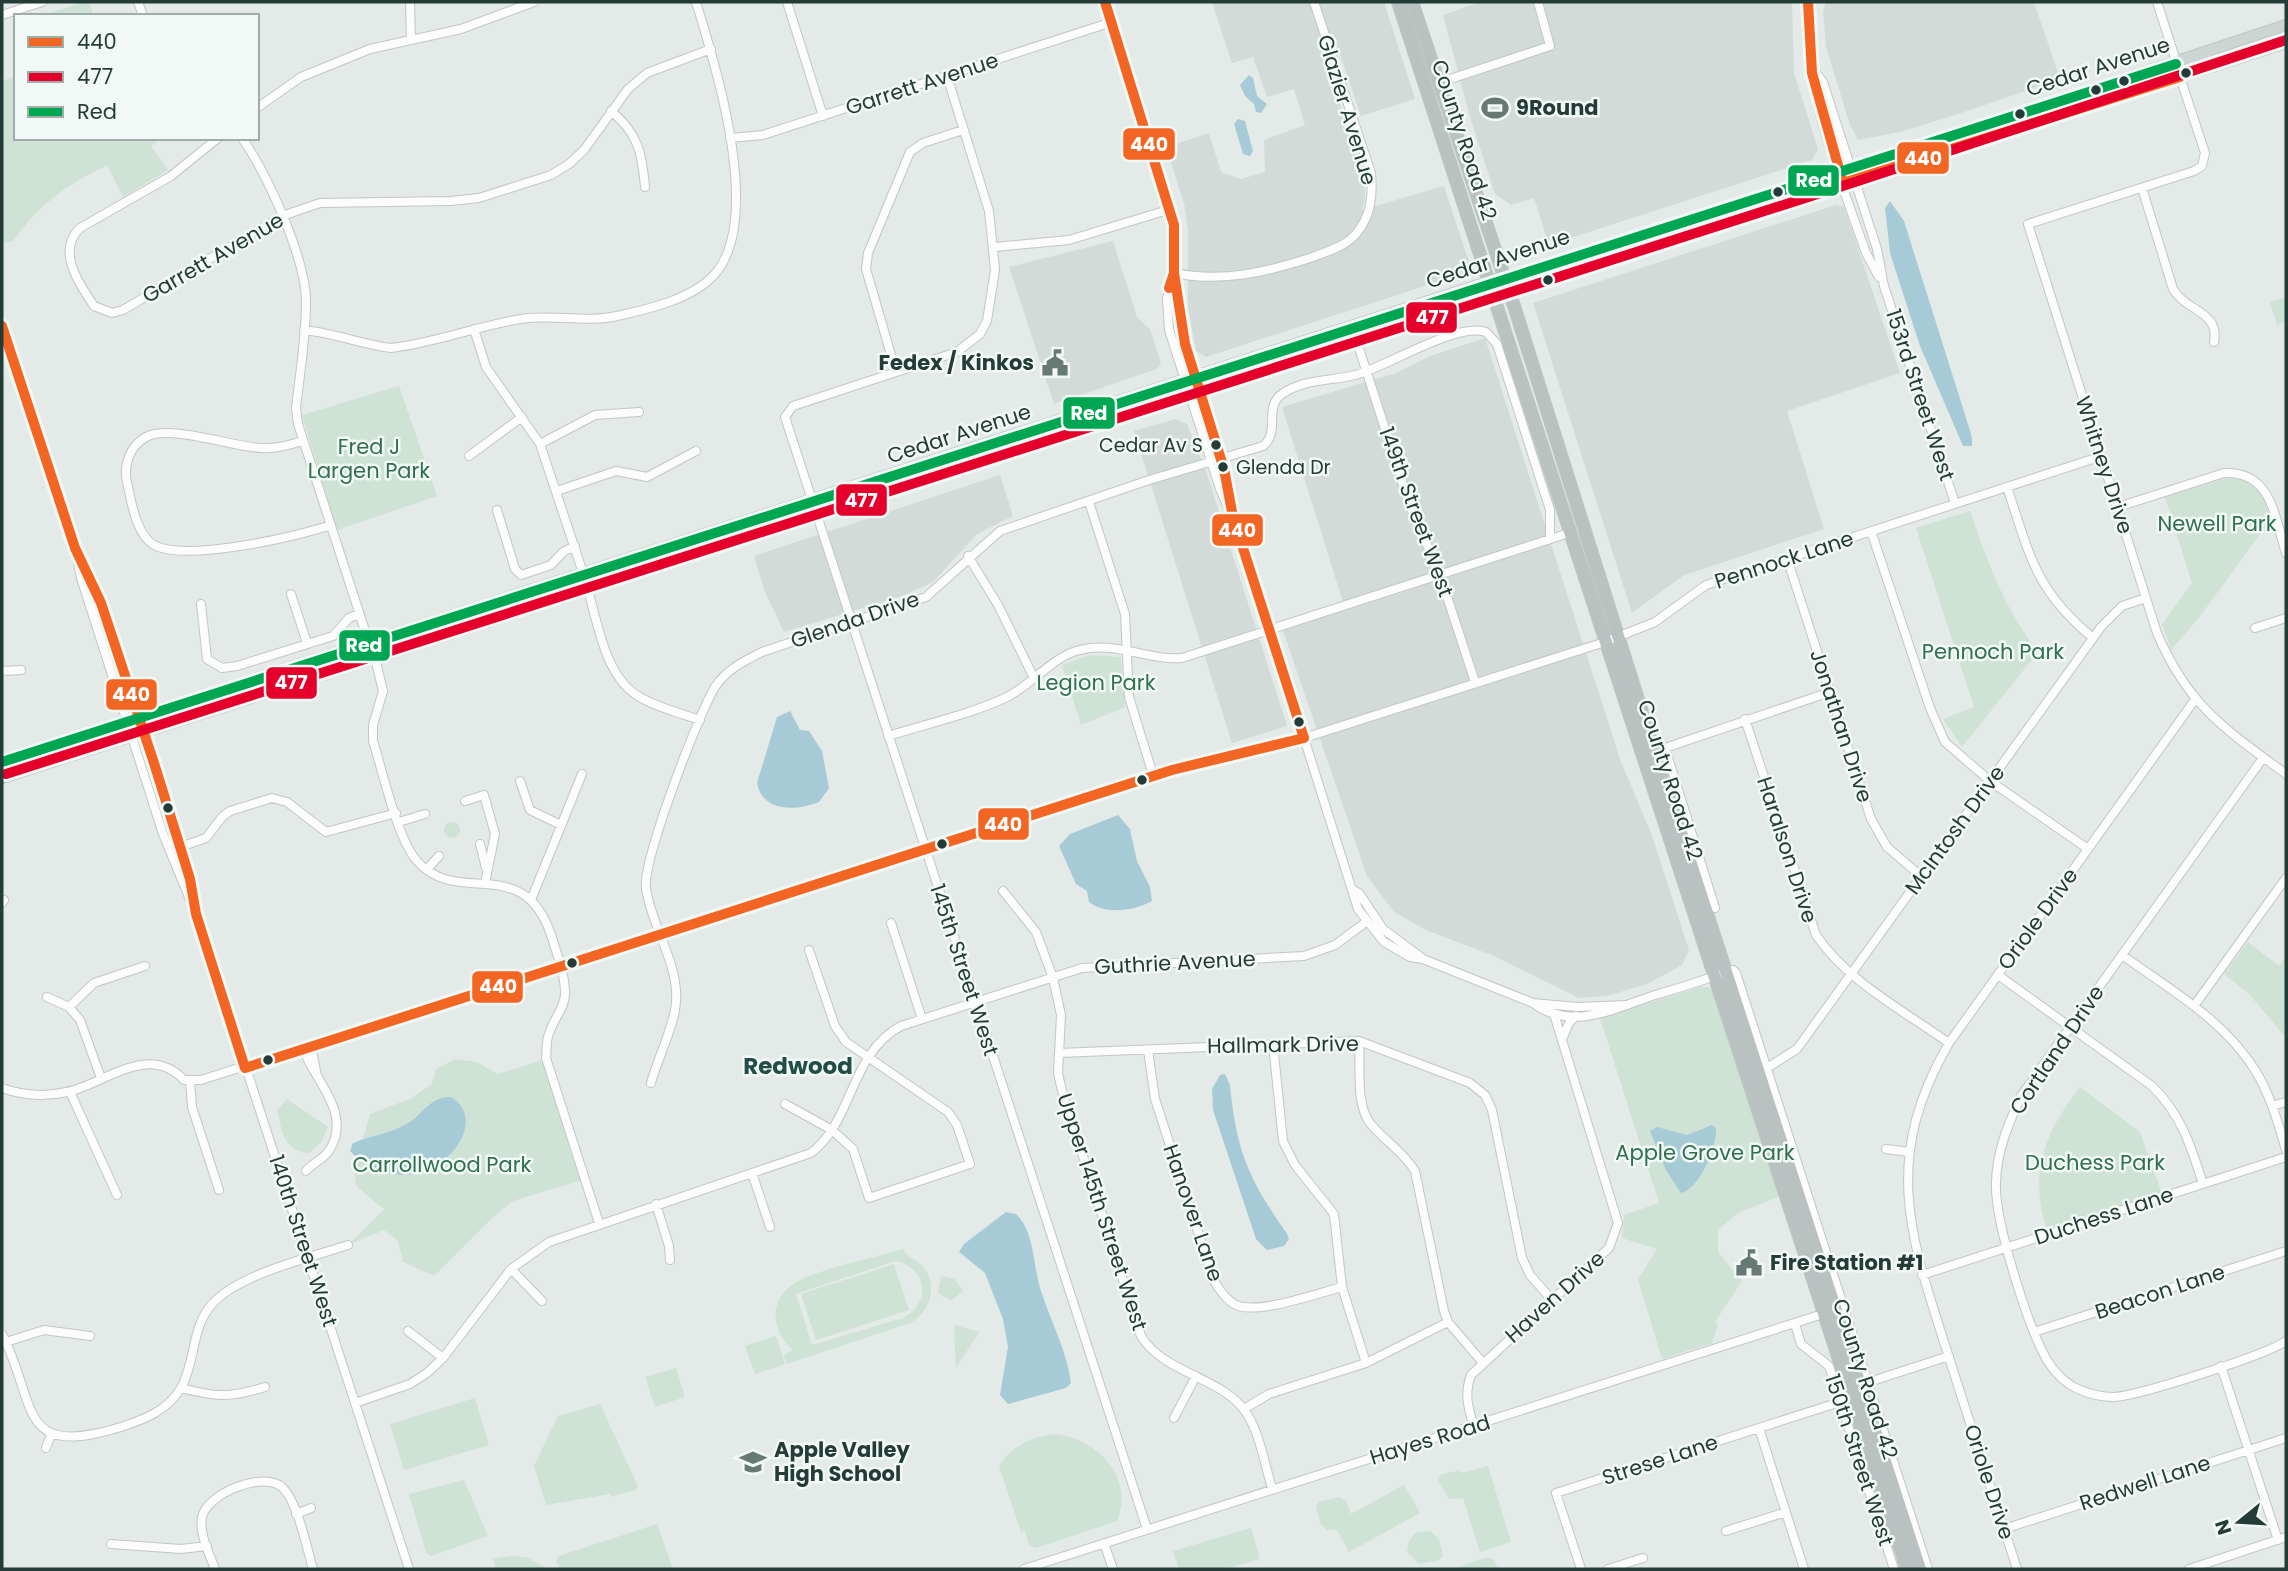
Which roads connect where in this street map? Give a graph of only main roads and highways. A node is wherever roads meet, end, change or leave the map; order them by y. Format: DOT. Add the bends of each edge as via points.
graph roads {
  1 [pos="1398,2"];
  2 [pos="1412,2"];
  3 [pos="2286,25"];
  4 [pos="2242,40"];
  5 [pos="2286,43"];
  6 [pos="2176,61"];
  7 [pos="2180,77"];
  8 [pos="2101,102"];
  9 [pos="1847,176"];
  10 [pos="1504,278"];
  11 [pos="1490,282"];
  12 [pos="1509,292"];
  13 [pos="1495,297"];
  14 [pos="449,617"];
  15 [pos="369,643"];
  16 [pos="375,658"];
  17 [pos="311,678"];
  18 [pos="2,761"];
  19 [pos="2,777"];
  20 [pos="1830,1312"];
  21 [pos="1907,1569"];
  22 [pos="1920,1569"];
  1 -- 11 [label="highway, County Road 42"];
  2 -- 10 [label="highway, County Road 42"];
  3 -- 4 [label="main road, Cedar Avenue"];
  4 -- 6 [label="main road, Cedar Avenue"];
  4 -- 7 [label="main road" via="2185,68"];
  5 -- 7 [label="main road, Cedar Avenue"];
  6 -- 8 [label="main road" via="2172,70 2109,92"];
  6 -- 9 [label="main road, Cedar Avenue"];
  7 -- 8 [label="main road, Cedar Avenue"];
  8 -- 9 [label="main road, Cedar Avenue"];
  9 -- 10 [label="main road, Cedar Avenue"];
  9 -- 12 [label="main road, Cedar Avenue"];
  10 -- 11 [label="highway, Cedar Avenue"];
  10 -- 12 [label="highway, County Road 42"];
  11 -- 13 [label="highway, County Road 42"];
  11 -- 14 [label="highway, Cedar Avenue"];
  12 -- 13 [label="highway, Cedar Avenue"];
  12 -- 20 [label="highway, County Road 42" via="1727,971"];
  13 -- 16 [label="highway, Cedar Avenue"];
  13 -- 20 [label="highway, County Road 42" via="1714,977"];
  14 -- 15 [label="highway, Cedar Avenue"];
  14 -- 16 [label="highway" via="386,646"];
  15 -- 17 [label="highway" via="359,655"];
  15 -- 18 [label="highway, Cedar Avenue"];
  16 -- 17 [label="highway, Cedar Avenue"];
  17 -- 19 [label="highway, Cedar Avenue"];
  20 -- 21 [label="highway, County Road 42"];
  20 -- 22 [label="highway, County Road 42" via="1865,1384"];
}
